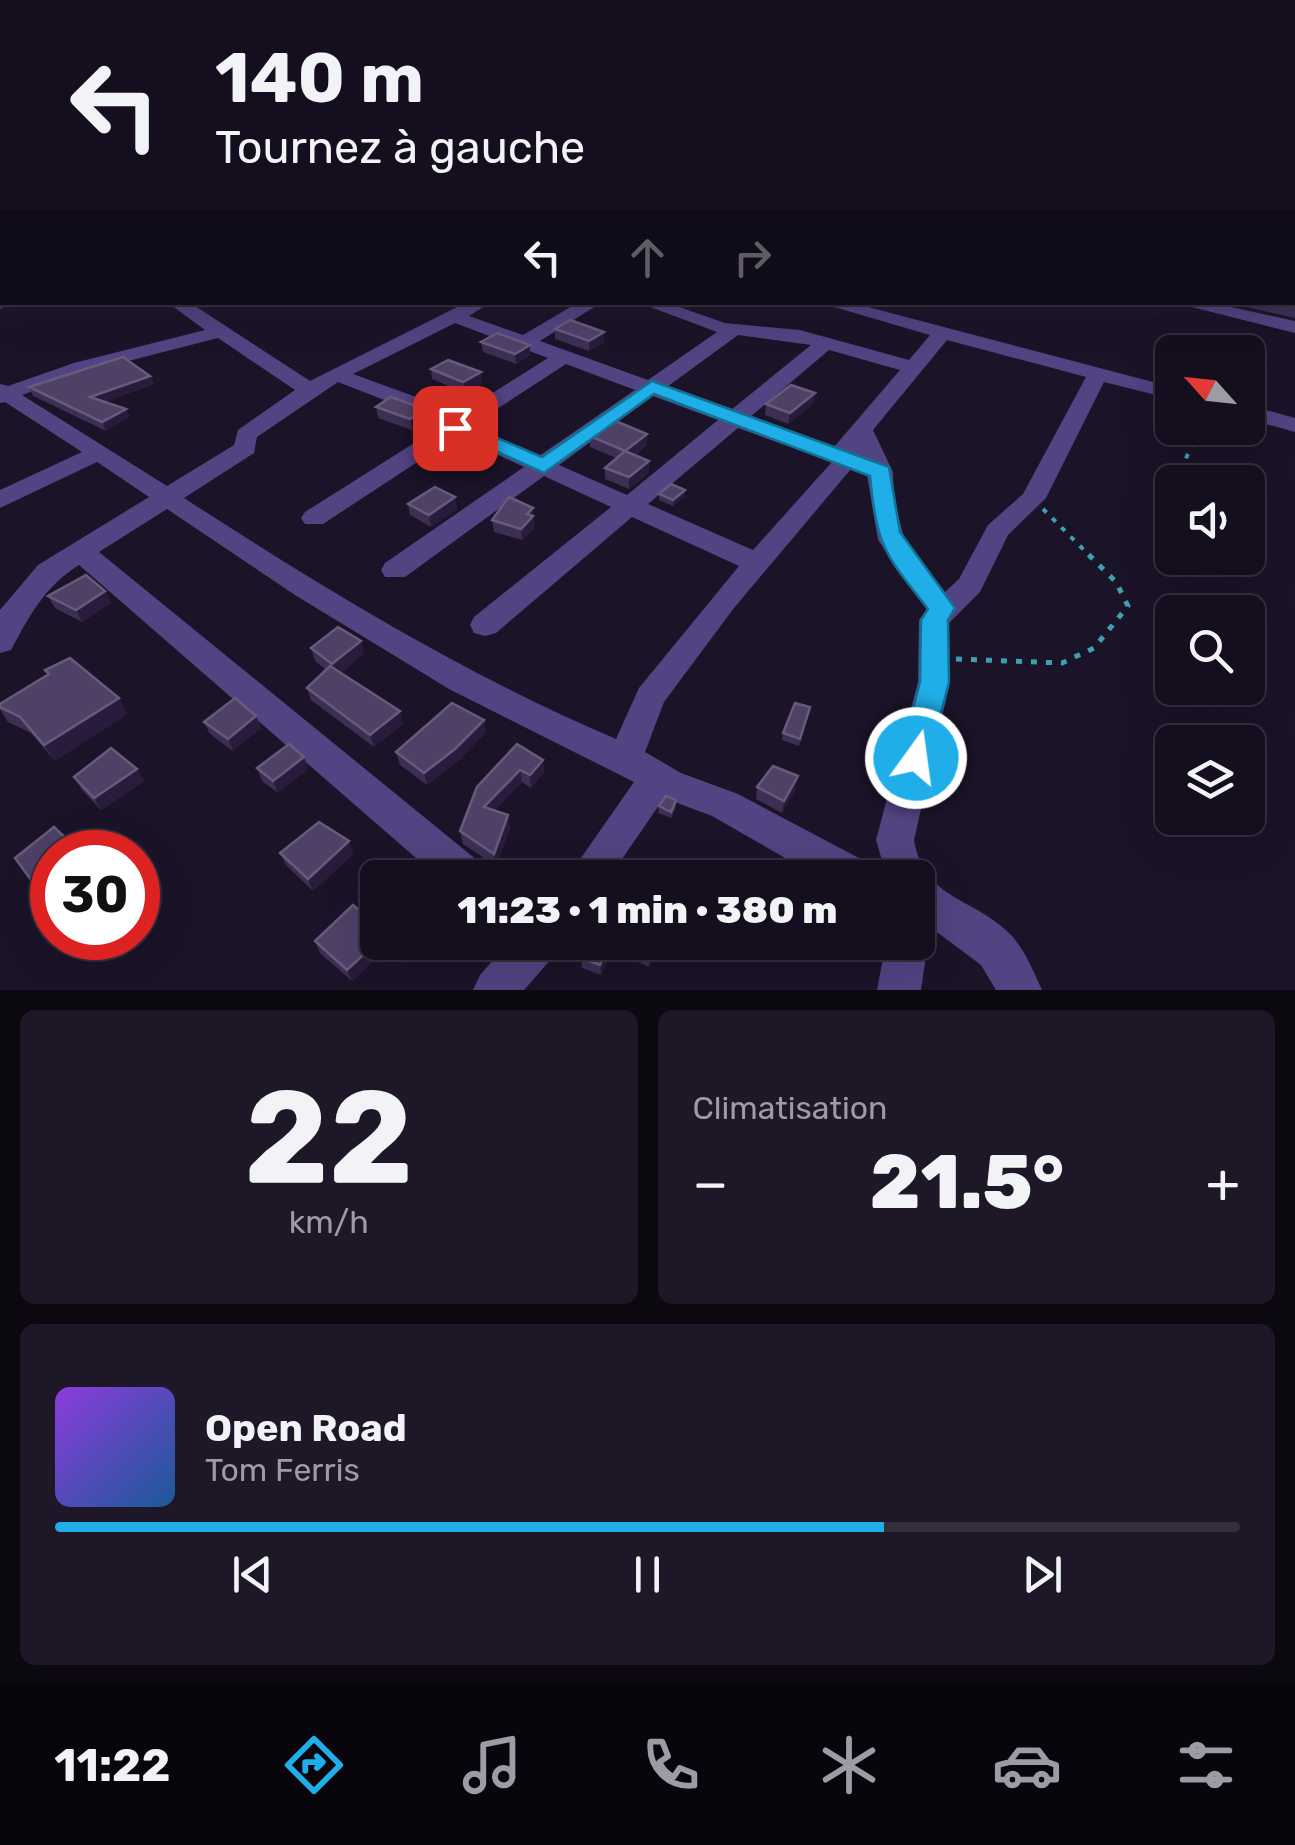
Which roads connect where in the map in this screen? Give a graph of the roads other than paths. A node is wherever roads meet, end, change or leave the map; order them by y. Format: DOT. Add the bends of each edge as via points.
graph roads {
  1 [pos="181,305"];
  2 [pos="477,305"];
  3 [pos="588,305"];
  4 [pos="655,305"];
  5 [pos="837,305"];
  6 [pos="1193,305"];
  7 [pos="455,317"];
  8 [pos="1287,326"];
  9 [pos="733,330"];
  10 [pos="221,331"];
  11 [pos="942,333"];
  12 [pos="525,342"];
  13 [pos="826,342"];
  14 [pos="565,356"];
  15 [pos="914,368"];
  16 [pos="1098,374"];
  17 [pos="340,376"];
  18 [pos="652,387"];
  19 [pos="1155,389"];
  20 [pos="309,390"];
  21 [pos="2,394"];
  22 [pos="736,416"];
  23 [pos="1265,417"];
  24 [pos="1295,425"];
  25 [pos="455,428"];
  26 [pos="862,430"];
  27 [pos="96,454"];
  28 [pos="848,458"];
  29 [pos="544,466"];
  30 [pos="881,472"];
  31 [pos="0,500"];
  32 [pos="166,500"];
  33 [pos="633,505"];
  34 [pos="314,518"];
  35 [pos="81,552"];
  36 [pos="757,563"];
  37 [pos="395,570"];
  38 [pos="942,608"];
  39 [pos="485,625"];
  40 [pos="0,642"];
  41 [pos="625,758"];
  42 [pos="658,776"];
  43 [pos="448,860"];
  44 [pos="599,860"];
  45 [pos="824,860"];
  46 [pos="898,860"];
  47 [pos="935,906"];
  48 [pos="522,960"];
  49 [pos="904,960"];
  50 [pos="495,990"];
  51 [pos="899,990"];
  52 [pos="1020,990"];
  1 -- 10 [label="street"];
  2 -- 7 [label="street"];
  3 -- 12 [label="street"];
  4 -- 9 [label="street"];
  5 -- 11 [label="street"];
  6 -- 8 [label="street"];
  7 -- 12 [label="street"];
  7 -- 17 [label="street"];
  9 -- 13 [label="street"];
  9 -- 18 [label="street"];
  10 -- 20 [label="street"];
  10 -- 21 [label="street" via="64,370"];
  11 -- 15 [label="street"];
  11 -- 16 [label="street"];
  12 -- 14 [label="street"];
  13 -- 15 [label="street"];
  13 -- 22 [label="street"];
  14 -- 18 [label="street"];
  14 -- 25 [label="street"];
  15 -- 26 [label="street"];
  16 -- 19 [label="street"];
  16 -- 38 [label="street" via="1033,498 996,531 970,585"];
  17 -- 20 [label="street"];
  17 -- 25 [label="street" via="442,414"];
  18 -- 22 [label="street"];
  18 -- 29 [label="street"];
  20 -- 32 [label="street" via="246,435 246,448"];
  21 -- 27 [label="street"];
  22 -- 28 [label="street"];
  22 -- 33 [label="street"];
  23 -- 24 [label="street"];
  25 -- 29 [label="street"];
  25 -- 34 [label="street"];
  26 -- 28 [label="street" via="842,453"];
  26 -- 30 [label="street"];
  27 -- 31 [label="street"];
  27 -- 32 [label="street"];
  28 -- 30 [label="street"];
  28 -- 36 [label="street"];
  29 -- 33 [label="street"];
  29 -- 37 [label="street"];
  30 -- 38 [label="street" via="888,532"];
  32 -- 35 [label="street"];
  32 -- 41 [label="street" via="353,619 548,728"];
  33 -- 36 [label="street"];
  33 -- 39 [label="street"];
  35 -- 40 [label="street" via="29,593"];
  35 -- 43 [label="street"];
  36 -- 41 [label="street" via="650,697"];
  38 -- 46 [label="street" via="934,620 934,682 895,840"];
  41 -- 42 [label="street"];
  42 -- 44 [label="street"];
  42 -- 45 [label="street"];
  47 -- 52 [label="street" via="996,950"];
  48 -- 50 [label="street"];
  49 -- 51 [label="street"];
}
